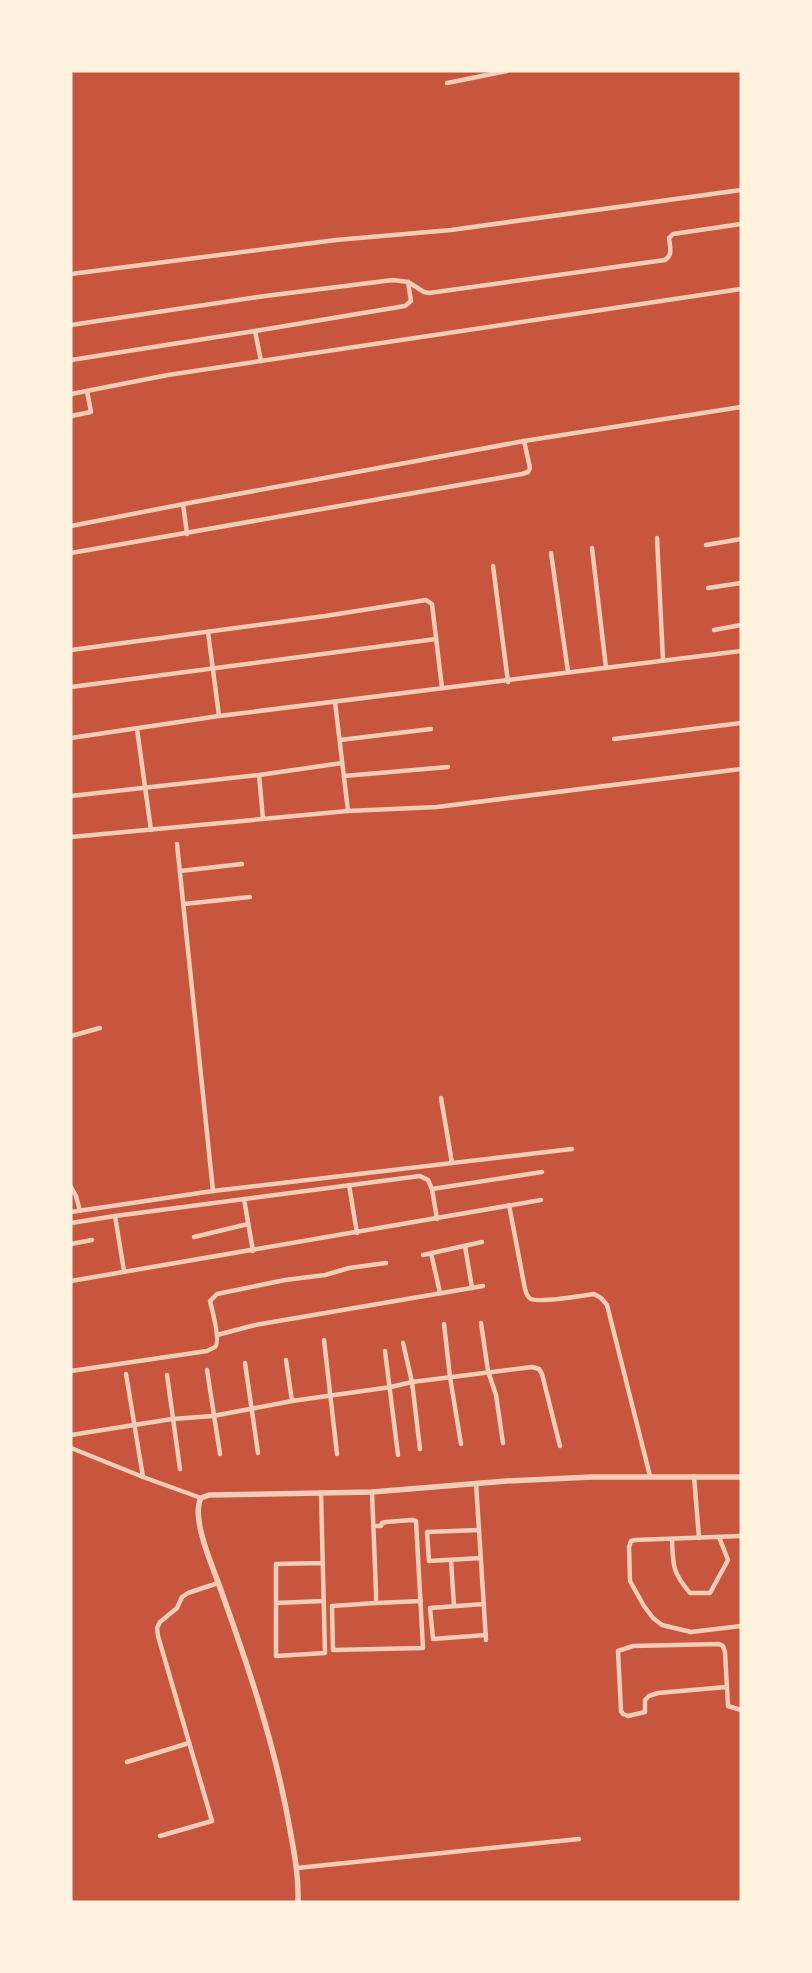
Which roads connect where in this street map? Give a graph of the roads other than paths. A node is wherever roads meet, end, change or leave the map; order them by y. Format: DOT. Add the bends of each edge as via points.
graph roads {
  1 [pos="507,71"];
  2 [pos="447,82"];
  3 [pos="741,190"];
  4 [pos="741,224"];
  5 [pos="71,274"];
  6 [pos="408,282"];
  7 [pos="741,289"];
  8 [pos="71,325"];
  9 [pos="255,331"];
  10 [pos="71,360"];
  11 [pos="261,361"];
  12 [pos="87,391"];
  13 [pos="71,394"];
  14 [pos="741,407"];
  15 [pos="71,416"];
  16 [pos="524,441"];
  17 [pos="183,504"];
  18 [pos="71,526"];
  19 [pos="187,534"];
  20 [pos="657,538"];
  21 [pos="741,539"];
  22 [pos="706,544"];
  23 [pos="592,548"];
  24 [pos="71,553"];
  25 [pos="551,553"];
  26 [pos="493,566"];
  27 [pos="741,583"];
  28 [pos="708,588"];
  29 [pos="741,626"];
  30 [pos="714,630"];
  31 [pos="208,632"];
  32 [pos="436,639"];
  33 [pos="71,650"];
  34 [pos="741,651"];
  35 [pos="663,660"];
  36 [pos="214,668"];
  37 [pos="606,668"];
  38 [pos="568,672"];
  39 [pos="508,682"];
  40 [pos="71,687"];
  41 [pos="442,688"];
  42 [pos="335,702"];
  43 [pos="219,716"];
  44 [pos="741,723"];
  45 [pos="137,729"];
  46 [pos="431,729"];
  47 [pos="71,738"];
  48 [pos="614,739"];
  49 [pos="340,740"];
  50 [pos="342,763"];
  51 [pos="448,766"];
  52 [pos="741,769"];
  53 [pos="259,775"];
  54 [pos="344,776"];
  55 [pos="145,788"];
  56 [pos="71,796"];
  57 [pos="348,812"];
  58 [pos="263,819"];
  59 [pos="151,830"];
  60 [pos="71,837"];
  61 [pos="177,844"];
  62 [pos="242,864"];
  63 [pos="180,871"];
  64 [pos="250,897"];
  65 [pos="184,904"];
  66 [pos="100,1028"];
  67 [pos="71,1036"];
  68 [pos="441,1098"];
  69 [pos="572,1149"];
  70 [pos="452,1163"];
  71 [pos="542,1172"];
  72 [pos="349,1185"];
  73 [pos="71,1187"];
  74 [pos="213,1190"];
  75 [pos="432,1190"];
  76 [pos="244,1199"];
  77 [pos="541,1200"];
  78 [pos="509,1205"];
  79 [pos="80,1211"];
  80 [pos="71,1212"];
  81 [pos="116,1216"];
  82 [pos="437,1219"];
  83 [pos="71,1223"];
  84 [pos="248,1224"];
  85 [pos="357,1233"];
  86 [pos="194,1236"];
  87 [pos="92,1240"];
  88 [pos="482,1242"];
  89 [pos="71,1244"];
  90 [pos="465,1246"];
  91 [pos="252,1251"];
  92 [pos="431,1253"];
  93 [pos="423,1255"];
  94 [pos="386,1262"];
  95 [pos="124,1271"];
  96 [pos="71,1281"];
  97 [pos="483,1286"];
  98 [pos="472,1288"];
  99 [pos="440,1292"];
  100 [pos="481,1323"];
  101 [pos="444,1324"];
  102 [pos="217,1335"];
  103 [pos="324,1340"];
  104 [pos="403,1343"];
  105 [pos="385,1351"];
  106 [pos="286,1360"];
  107 [pos="245,1363"];
  108 [pos="208,1370"];
  109 [pos="71,1371"];
  110 [pos="488,1372"];
  111 [pos="126,1374"];
  112 [pos="167,1375"];
  113 [pos="450,1377"];
  114 [pos="412,1382"];
  115 [pos="391,1387"];
  116 [pos="330,1395"];
  117 [pos="292,1401"];
  118 [pos="252,1408"];
  119 [pos="213,1416"];
  120 [pos="172,1419"];
  121 [pos="135,1424"];
  122 [pos="71,1435"];
  123 [pos="503,1443"];
  124 [pos="461,1444"];
  125 [pos="560,1446"];
  126 [pos="71,1448"];
  127 [pos="420,1449"];
  128 [pos="258,1453"];
  129 [pos="220,1454"];
  130 [pos="337,1454"];
  131 [pos="398,1455"];
  132 [pos="180,1469"];
  133 [pos="650,1476"];
  134 [pos="694,1476"];
  135 [pos="143,1477"];
  136 [pos="741,1477"];
  137 [pos="476,1483"];
  138 [pos="372,1492"];
  139 [pos="321,1494"];
  140 [pos="201,1498"];
  141 [pos="373,1526"];
  142 [pos="479,1530"];
  143 [pos="741,1536"];
  144 [pos="718,1537"];
  145 [pos="699,1538"];
  146 [pos="672,1539"];
  147 [pos="481,1558"];
  148 [pos="451,1560"];
  149 [pos="323,1563"];
  150 [pos="218,1583"];
  151 [pos="324,1601"];
  152 [pos="421,1601"];
  153 [pos="276,1603"];
  154 [pos="376,1603"];
  155 [pos="484,1604"];
  156 [pos="454,1606"];
  157 [pos="741,1626"];
  158 [pos="726,1687"];
  159 [pos="741,1710"];
  160 [pos="189,1743"];
  161 [pos="127,1762"];
  162 [pos="160,1836"];
  163 [pos="579,1839"];
  164 [pos="297,1868"];
  165 [pos="298,1902"];
  1 -- 2 [label="street"];
  3 -- 5 [label="street" via="451,230 336,240"];
  4 -- 6 [label="street" via="674,234 670,238 671,253 665,260 429,293"];
  6 -- 8 [label="street" via="393,280 302,291"];
  6 -- 9 [label="street" via="411,301 405,306"];
  7 -- 11 [label="street"];
  9 -- 10 [label="street"];
  9 -- 11 [label="street"];
  11 -- 12 [label="street" via="168,374"];
  12 -- 13 [label="street"];
  12 -- 15 [label="street" via="91,412"];
  14 -- 16 [label="street"];
  16 -- 17 [label="street"];
  16 -- 19 [label="street" via="530,468 522,474"];
  17 -- 18 [label="street"];
  17 -- 19 [label="street"];
  19 -- 24 [label="street"];
  20 -- 35 [label="street"];
  21 -- 22 [label="street"];
  23 -- 37 [label="street"];
  25 -- 38 [label="street"];
  26 -- 39 [label="street"];
  27 -- 28 [label="street"];
  29 -- 30 [label="street"];
  31 -- 32 [label="street" via="426,600 432,604"];
  31 -- 33 [label="street"];
  31 -- 36 [label="street"];
  32 -- 36 [label="street"];
  32 -- 41 [label="street"];
  34 -- 35 [label="street"];
  35 -- 37 [label="street"];
  36 -- 40 [label="street"];
  36 -- 43 [label="street"];
  37 -- 38 [label="street"];
  38 -- 39 [label="street"];
  39 -- 41 [label="street"];
  41 -- 42 [label="street"];
  42 -- 43 [label="street"];
  42 -- 49 [label="street"];
  43 -- 45 [label="street"];
  44 -- 48 [label="street"];
  45 -- 47 [label="street"];
  45 -- 55 [label="street"];
  46 -- 49 [label="street"];
  49 -- 50 [label="street"];
  50 -- 53 [label="street"];
  50 -- 54 [label="street"];
  51 -- 54 [label="street"];
  52 -- 57 [label="street" via="437,807"];
  53 -- 55 [label="street"];
  53 -- 58 [label="street"];
  54 -- 57 [label="street"];
  55 -- 56 [label="street"];
  55 -- 59 [label="street"];
  57 -- 58 [label="street"];
  58 -- 59 [label="street"];
  59 -- 60 [label="street"];
  61 -- 63 [label="street"];
  62 -- 63 [label="street"];
  63 -- 65 [label="street"];
  64 -- 65 [label="street"];
  65 -- 74 [label="street"];
  66 -- 67 [label="street"];
  68 -- 70 [label="street"];
  69 -- 70 [label="street"];
  70 -- 74 [label="street"];
  71 -- 75 [label="street"];
  72 -- 75 [label="street" via="420,1176 428,1180"];
  72 -- 76 [label="street"];
  72 -- 85 [label="street"];
  73 -- 79 [label="street"];
  74 -- 79 [label="street"];
  75 -- 82 [label="street"];
  76 -- 81 [label="street"];
  76 -- 84 [label="street"];
  77 -- 78 [label="street"];
  78 -- 82 [label="street"];
  78 -- 133 [label="street" via="528,1296 532,1300 542,1300 594,1294 607,1305"];
  79 -- 80 [label="street"];
  81 -- 83 [label="street"];
  81 -- 95 [label="street"];
  82 -- 85 [label="street"];
  84 -- 86 [label="street"];
  84 -- 91 [label="street"];
  85 -- 91 [label="street"];
  87 -- 89 [label="street"];
  88 -- 90 [label="street"];
  90 -- 92 [label="street"];
  90 -- 98 [label="street"];
  91 -- 95 [label="street"];
  92 -- 93 [label="street"];
  92 -- 99 [label="street"];
  94 -- 102 [label="street" via="216,1294 210,1301"];
  95 -- 96 [label="street"];
  97 -- 98 [label="street"];
  98 -- 99 [label="street"];
  99 -- 102 [label="street" via="255,1325"];
  100 -- 110 [label="street"];
  101 -- 113 [label="street"];
  102 -- 109 [label="street" via="215,1348 207,1351"];
  103 -- 116 [label="street"];
  104 -- 114 [label="street"];
  105 -- 115 [label="street"];
  106 -- 117 [label="street"];
  107 -- 118 [label="street"];
  108 -- 119 [label="street"];
  110 -- 113 [label="street"];
  110 -- 123 [label="street" via="496,1395"];
  110 -- 125 [label="street" via="539,1369"];
  111 -- 121 [label="street"];
  112 -- 120 [label="street"];
  113 -- 114 [label="street"];
  113 -- 124 [label="street"];
  114 -- 115 [label="street"];
  114 -- 127 [label="street"];
  115 -- 116 [label="street"];
  115 -- 131 [label="street"];
  116 -- 117 [label="street"];
  116 -- 130 [label="street"];
  117 -- 118 [label="street"];
  118 -- 119 [label="street"];
  118 -- 128 [label="street"];
  119 -- 120 [label="street"];
  119 -- 129 [label="street"];
  120 -- 121 [label="street"];
  120 -- 132 [label="street"];
  121 -- 122 [label="street"];
  121 -- 135 [label="street"];
  126 -- 135 [label="street"];
  133 -- 134 [label="street"];
  133 -- 137 [label="street"];
  134 -- 136 [label="street"];
  134 -- 145 [label="street"];
  135 -- 140 [label="street"];
  137 -- 138 [label="street"];
  137 -- 142 [label="street"];
  138 -- 139 [label="street"];
  138 -- 141 [label="street"];
  139 -- 140 [label="street" via="210,1495"];
  139 -- 149 [label="street"];
  140 -- 150 [label="street" via="198,1503 201,1532"];
  141 -- 152 [label="street" via="416,1521"];
  141 -- 154 [label="street"];
  142 -- 147 [label="street"];
  142 -- 148 [label="street" via="427,1532 429,1561"];
  143 -- 144 [label="street"];
  144 -- 145 [label="street"];
  144 -- 146 [label="street" via="728,1560 710,1593 690,1593 683,1585 672,1563"];
  145 -- 146 [label="street"];
  146 -- 157 [label="street" via="635,1540 629,1544 630,1581 653,1618 662,1625 691,1632"];
  147 -- 148 [label="street"];
  147 -- 155 [label="street"];
  148 -- 156 [label="street"];
  149 -- 151 [label="street"];
  149 -- 153 [label="street" via="276,1564"];
  150 -- 160 [label="street" via="182,1597 177,1608 157,1628"];
  150 -- 164 [label="street" via="258,1697 276,1760"];
  151 -- 153 [label="street"];
  151 -- 153 [label="street" via="325,1653 279,1656 276,1656"];
  152 -- 154 [label="street"];
  152 -- 154 [label="street" via="423,1648 333,1650 332,1606"];
  155 -- 156 [label="street"];
  155 -- 156 [label="street" via="486,1637 433,1639 430,1608"];
  158 -- 158 [label="street" via="726,1652 719,1644 632,1646 618,1651 621,1711 628,1716 645,1712 645,1700 658,1693"];
  158 -- 159 [label="street" via="728,1706"];
  160 -- 161 [label="street"];
  160 -- 162 [label="street" via="212,1821"];
  163 -- 164 [label="street"];
  164 -- 165 [label="street"];
}
